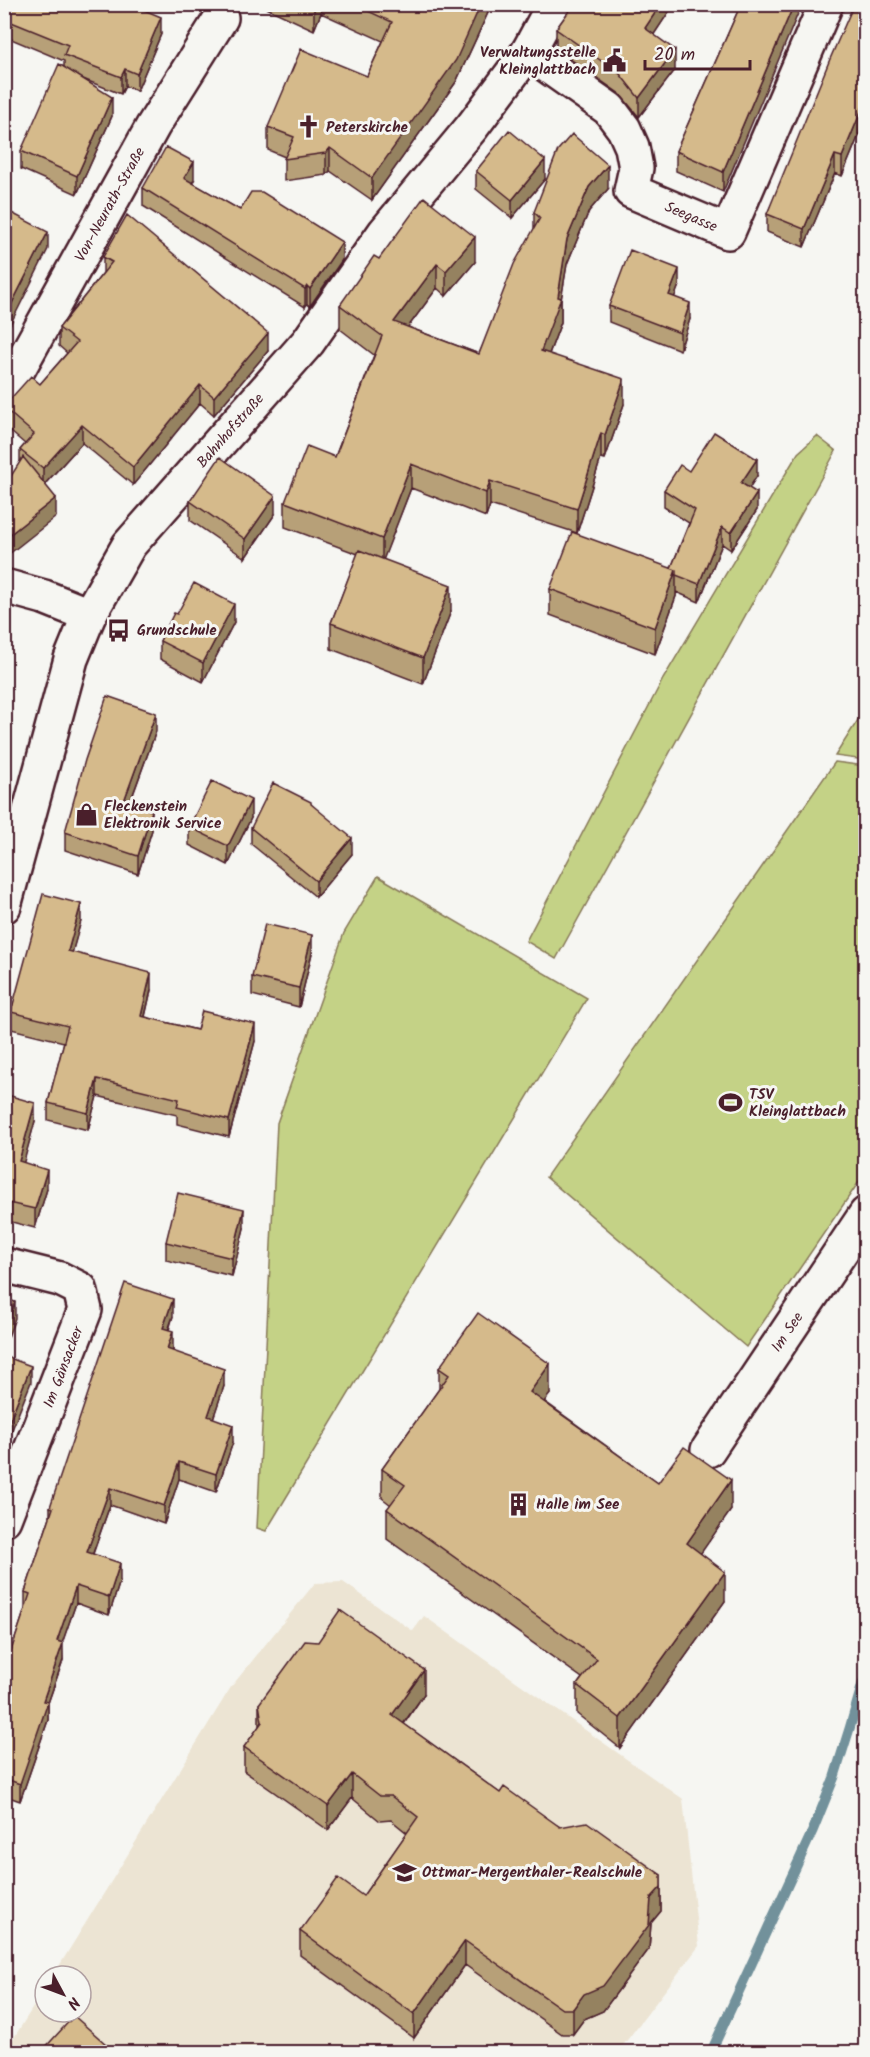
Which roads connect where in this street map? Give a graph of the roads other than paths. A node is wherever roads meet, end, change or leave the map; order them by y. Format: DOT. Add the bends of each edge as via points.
graph roads {
  1 [pos="554,4"];
  2 [pos="826,4"];
  3 [pos="221,18"];
  4 [pos="528,52"];
  5 [pos="4,395"];
  6 [pos="4,586"];
  7 [pos="89,615"];
  8 [pos="4,906"];
  9 [pos="866,1214"];
  10 [pos="4,1265"];
  11 [pos="708,1450"];
  12 [pos="4,1519"];
  1 -- 4 [label="street, Bahnhofstraße"];
  2 -- 4 [label="street, Seegasse" via="728,232 631,191 636,168 632,147 609,108"];
  3 -- 5 [label="street, Von-Neurath-Straße" via="153,126"];
  4 -- 7 [label="street, Bahnhofstraße" via="385,232 308,342 129,545"];
  6 -- 7 [label="street"];
  7 -- 8 [label="street, Bahnhofstraße" via="71,658"];
  9 -- 11 [label="street, Im See"];
  10 -- 12 [label="street, Im Gänsacker" via="60,1279 80,1289 85,1310"];
}
